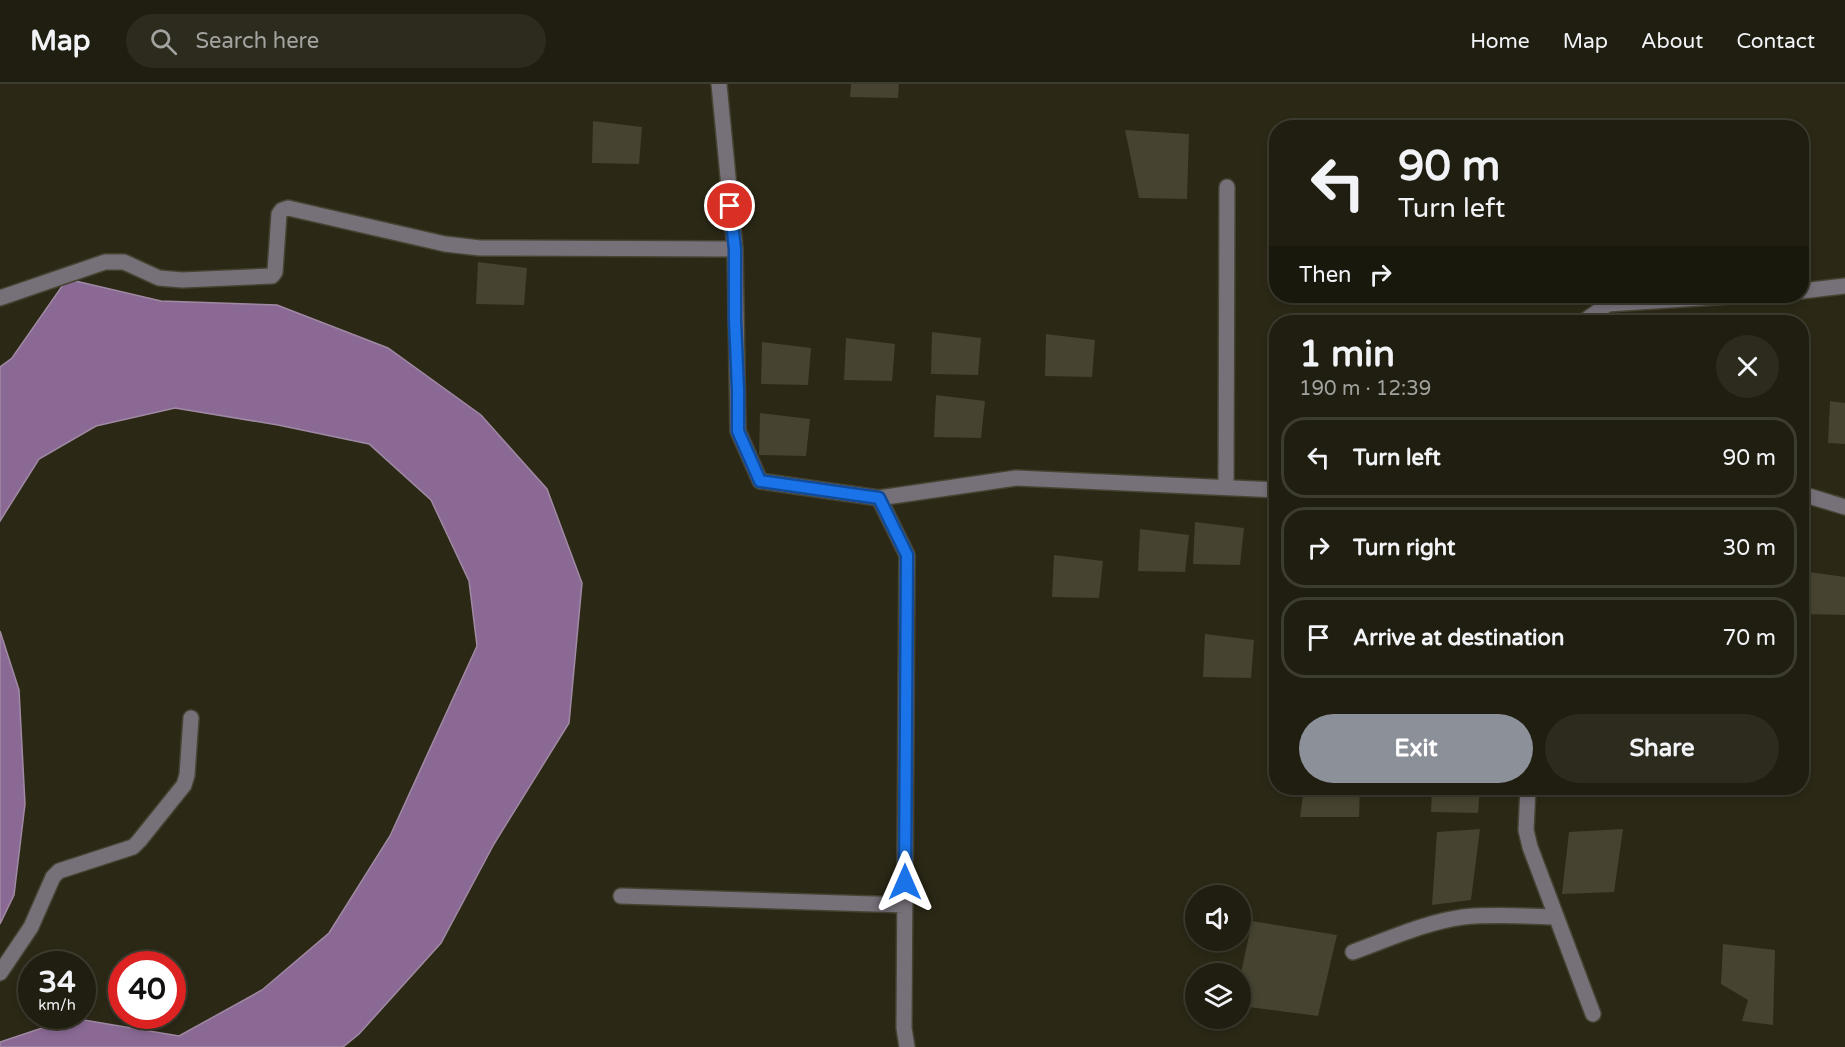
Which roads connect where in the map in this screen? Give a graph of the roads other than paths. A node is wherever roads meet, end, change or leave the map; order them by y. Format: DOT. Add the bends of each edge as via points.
graph roads {
  1 [pos="720,84"];
  2 [pos="1227,187"];
  3 [pos="735,249"];
  4 [pos="1845,286"];
  5 [pos="1809,290"];
  6 [pos="0,298"];
  7 [pos="1624,303"];
  8 [pos="1593,315"];
  9 [pos="1226,487"];
  10 [pos="1269,489"];
  11 [pos="1809,496"];
  12 [pos="879,498"];
  13 [pos="1845,507"];
  14 [pos="192,718"];
  15 [pos="1528,795"];
  16 [pos="621,896"];
  17 [pos="905,905"];
  18 [pos="1556,917"];
  19 [pos="1353,952"];
  20 [pos="0,973"];
  21 [pos="1593,1014"];
  22 [pos="907,1047"];
  1 -- 3 [label="street"];
  2 -- 9 [label="street"];
  3 -- 6 [label="street" via="480,248 445,244 288,208 279,214 272,276 182,280 159,278 124,262 105,262"];
  3 -- 12 [label="street" via="738,431 760,481"];
  4 -- 5 [label="street"];
  7 -- 8 [label="street" via="1608,304"];
  9 -- 10 [label="street"];
  9 -- 12 [label="street" via="1016,478"];
  11 -- 13 [label="street"];
  12 -- 17 [label="street" via="907,555"];
  14 -- 20 [label="street" via="187,775 180,792 133,847 59,871 53,877 31,927"];
  15 -- 18 [label="street" via="1526,831"];
  16 -- 17 [label="street"];
  17 -- 22 [label="street"];
  18 -- 19 [label="street" via="1463,917 1421,927"];
  18 -- 21 [label="street"];
}
